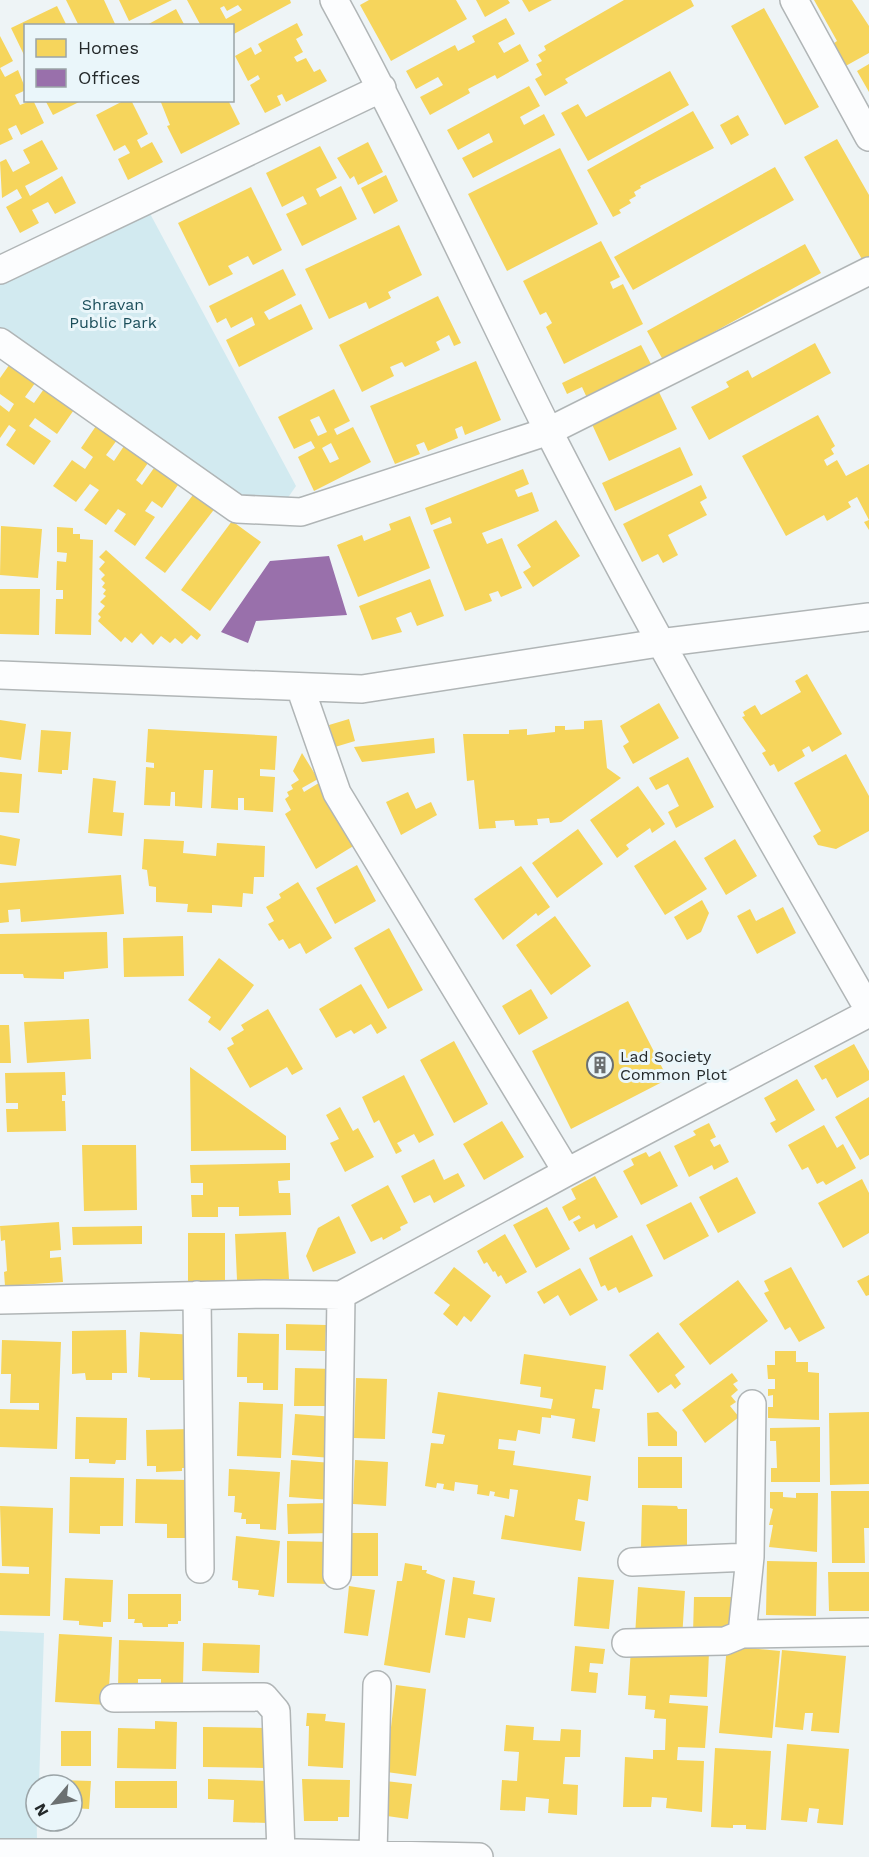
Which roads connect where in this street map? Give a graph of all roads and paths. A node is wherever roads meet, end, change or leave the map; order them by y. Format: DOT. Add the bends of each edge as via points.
graph roads {
  1 [pos="334,0"];
  2 [pos="794,0"];
  3 [pos="382,88"];
  4 [pos="869,137"];
  5 [pos="0,270"];
  6 [pos="869,272"];
  7 [pos="0,342"];
  8 [pos="549,431"];
  9 [pos="869,617"];
  10 [pos="659,643"];
  11 [pos="0,675"];
  12 [pos="300,687"];
  13 [pos="869,1011"];
  14 [pos="567,1172"];
  15 [pos="197,1295"];
  16 [pos="341,1295"];
  17 [pos="0,1300"];
  18 [pos="753,1404"];
  19 [pos="750,1557"];
  20 [pos="632,1562"];
  21 [pos="200,1569"];
  22 [pos="337,1575"];
  23 [pos="859,1632"];
  24 [pos="742,1634"];
  25 [pos="626,1643"];
  26 [pos="377,1685"];
  27 [pos="114,1698"];
  28 [pos="0,1853"];
  29 [pos="281,1853"];
  30 [pos="373,1855"];
  31 [pos="185,1856"];
  32 [pos="479,1857"];
  1 -- 3 [label="street"];
  2 -- 4 [label="street"];
  3 -- 5 [label="street"];
  3 -- 8 [label="street"];
  6 -- 8 [label="street"];
  7 -- 8 [label="street" via="237,509 302,512"];
  8 -- 10 [label="street"];
  9 -- 10 [label="street"];
  10 -- 12 [label="street" via="362,689"];
  10 -- 13 [label="street"];
  11 -- 12 [label="street"];
  12 -- 14 [label="street" via="338,793"];
  13 -- 14 [label="street"];
  14 -- 16 [label="street"];
  15 -- 16 [label="street"];
  15 -- 17 [label="street"];
  15 -- 21 [label="street"];
  16 -- 22 [label="street"];
  18 -- 19 [label="street"];
  19 -- 20 [label="street"];
  19 -- 24 [label="street"];
  23 -- 24 [label="street"];
  24 -- 25 [label="street" via="725,1641"];
  26 -- 30 [label="street"];
  27 -- 29 [label="street" via="264,1696 276,1711"];
  28 -- 31 [label="street"];
  29 -- 30 [label="street"];
  29 -- 31 [label="street"];
  30 -- 32 [label="street"];
}
